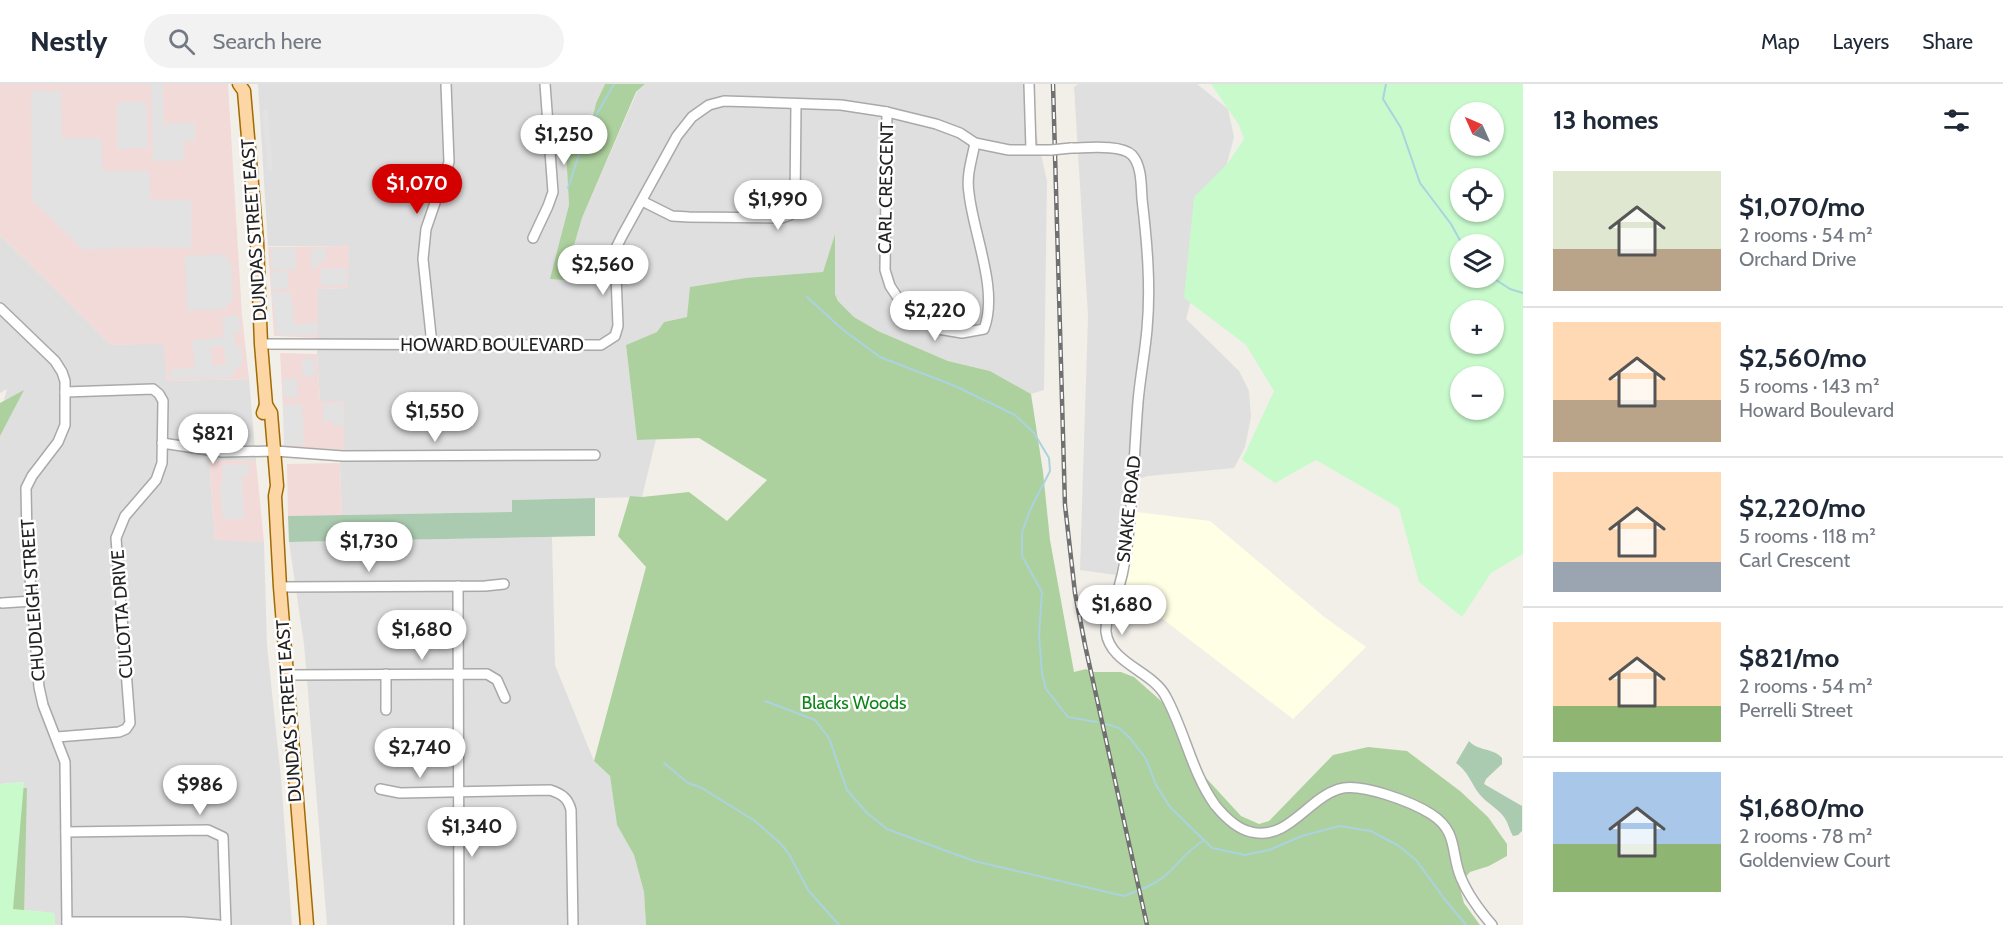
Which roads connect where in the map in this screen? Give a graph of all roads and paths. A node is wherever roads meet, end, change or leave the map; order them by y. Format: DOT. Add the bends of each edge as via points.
graph roads {
  1 [pos="446,84"];
  2 [pos="545,84"];
  3 [pos="1029,84"];
  4 [pos="243,86"];
  5 [pos="796,104"];
  6 [pos="887,112"];
  7 [pos="975,143"];
  8 [pos="1031,149"];
  9 [pos="642,201"];
  10 [pos="533,238"];
  11 [pos="2,315"];
  12 [pos="261,344"];
  13 [pos="432,345"];
  14 [pos="65,392"];
  15 [pos="162,443"];
  16 [pos="270,451"];
  17 [pos="595,455"];
  18 [pos="504,584"];
  19 [pos="458,586"];
  20 [pos="280,587"];
  21 [pos="33,601"];
  22 [pos="2,603"];
  23 [pos="386,674"];
  24 [pos="459,674"];
  25 [pos="287,675"];
  26 [pos="505,698"];
  27 [pos="387,710"];
  28 [pos="57,738"];
  29 [pos="380,789"];
  30 [pos="458,792"];
  31 [pos="66,832"];
  32 [pos="67,924"];
  33 [pos="219,925"];
  34 [pos="226,925"];
  35 [pos="307,925"];
  36 [pos="459,925"];
  37 [pos="573,925"];
  38 [pos="1492,925"];
  1 -- 13 [label="street" via="449,162 426,229 423,259"];
  2 -- 10 [label="street" via="553,192"];
  3 -- 8 [label="street"];
  4 -- 12 [label="main road, DUNDAS STREET EAST" via="257,242"];
  5 -- 6 [label="street, HOWARD BOULEVARD"];
  5 -- 9 [label="street, HOWARD BOULEVARD" via="724,101 709,105 677,135"];
  5 -- 9 [label="street" via="795,205 790,214 782,218 689,218 672,216"];
  6 -- 7 [label="street, HOWARD BOULEVARD" via="936,124"];
  6 -- 7 [label="street, CARL CRESCENT" via="885,270 890,286 900,301 938,329 962,333 984,329 988,318 986,271 968,192"];
  7 -- 8 [label="street, SNAKE ROAD" via="1010,150"];
  8 -- 38 [label="street, SNAKE ROAD, bridge" via="1115,148 1129,152 1139,169 1149,272 1147,327 1126,555 1108,616 1106,632 1110,643 1120,657 1165,693 1205,789 1232,823 1254,833 1281,829 1341,788 1367,789 1418,807 1444,824 1452,838 1466,889"];
  9 -- 13 [label="street, HOWARD BOULEVARD" via="615,250 615,336 601,345"];
  11 -- 14 [label="street, CHUDLEIGH STREET" via="55,361 62,372"];
  12 -- 13 [label="street, HOWARD BOULEVARD"];
  12 -- 16 [label="main road, DUNDAS STREET EAST" via="266,405 263,413"];
  14 -- 15 [label="street, CULOTTA DRIVE" via="153,389 163,401"];
  14 -- 21 [label="street, CHUDLEIGH STREET" via="65,425 26,488"];
  15 -- 16 [label="street" via="222,452"];
  15 -- 28 [label="street, CULOTTA DRIVE" via="162,463 156,480 125,516 116,538 130,723 119,732"];
  16 -- 17 [label="street" via="342,456"];
  16 -- 20 [label="main road, DUNDAS STREET EAST"];
  18 -- 19 [label="street"];
  19 -- 20 [label="street"];
  19 -- 24 [label="street"];
  20 -- 25 [label="main road, DUNDAS STREET EAST"];
  21 -- 22 [label="street"];
  21 -- 28 [label="street, CHUDLEIGH STREET" via="39,687"];
  23 -- 24 [label="street"];
  23 -- 25 [label="street"];
  23 -- 27 [label="street"];
  24 -- 26 [label="street" via="493,676"];
  24 -- 30 [label="street"];
  25 -- 35 [label="main road, DUNDAS STREET EAST"];
  28 -- 31 [label="street, CHUDLEIGH STREET" via="65,762"];
  29 -- 30 [label="street" via="400,794"];
  30 -- 36 [label="street"];
  30 -- 37 [label="street" via="550,790 568,801"];
  31 -- 32 [label="street, CHUDLEIGH STREET"];
  31 -- 34 [label="street" via="208,830 223,837"];
  32 -- 33 [label="street"];
}
